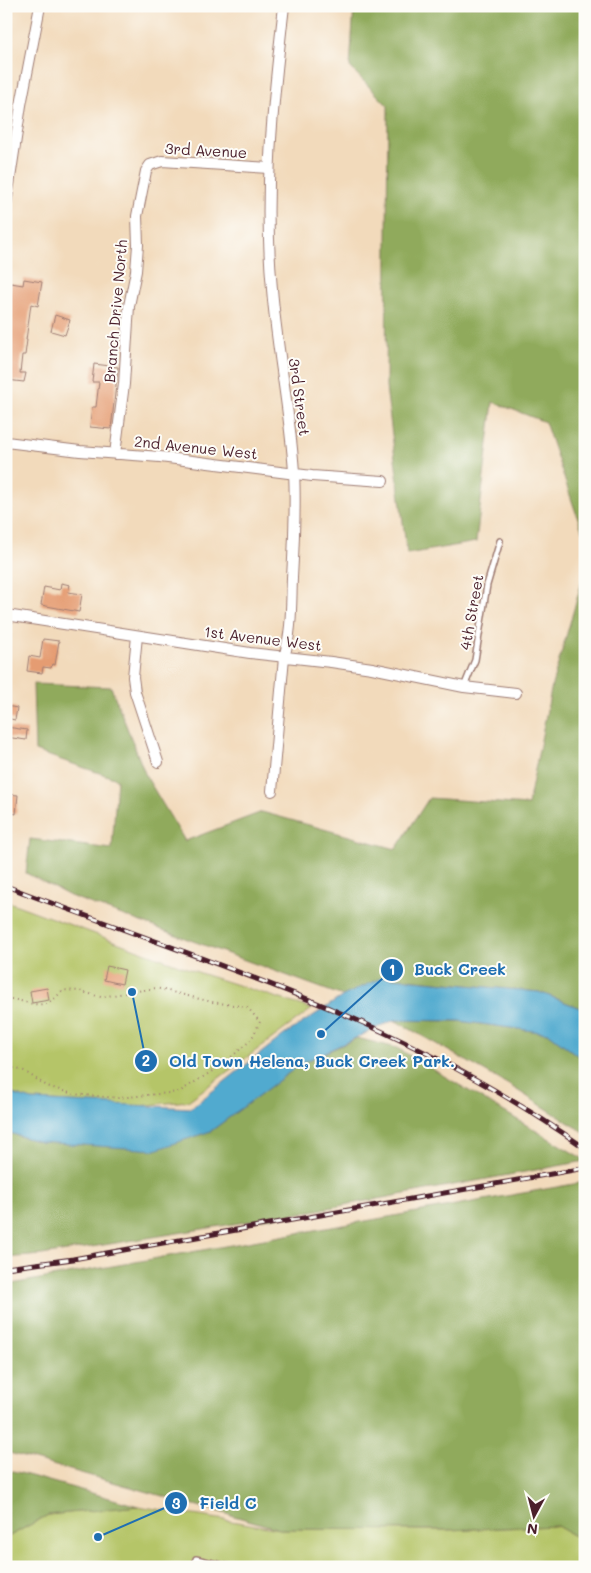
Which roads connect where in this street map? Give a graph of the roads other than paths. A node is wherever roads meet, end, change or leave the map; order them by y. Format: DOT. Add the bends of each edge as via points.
graph roads {
  1 [pos="40,6"];
  2 [pos="284,6"];
  3 [pos="269,168"];
  4 [pos="146,171"];
  5 [pos="6,205"];
  6 [pos="6,442"];
  7 [pos="115,454"];
  8 [pos="294,474"];
  9 [pos="383,481"];
  10 [pos="500,541"];
  11 [pos="6,615"];
  12 [pos="137,636"];
  13 [pos="284,657"];
  14 [pos="464,687"];
  15 [pos="516,693"];
  16 [pos="158,762"];
  17 [pos="272,791"];
  18 [pos="196,1559"];
  19 [pos="230,1567"];
  1 -- 5 [label="street"];
  2 -- 3 [label="street, 3rd Street" via="274,85"];
  3 -- 4 [label="street, 3rd Avenue" via="162,161 150,165"];
  3 -- 8 [label="street, 3rd Street" via="272,288"];
  4 -- 7 [label="street, Branch Drive North" via="137,216 136,271"];
  6 -- 7 [label="street, 2nd Avenue West"];
  7 -- 8 [label="street, 2nd Avenue West"];
  8 -- 9 [label="street, 2nd Avenue West"];
  8 -- 13 [label="street, 3rd Street" via="295,520"];
  10 -- 14 [label="lane, 4th Street" via="487,585 475,660"];
  11 -- 12 [label="street, 1st Avenue West"];
  12 -- 13 [label="street, 1st Avenue West"];
  12 -- 16 [label="street" via="133,662 135,692"];
  13 -- 14 [label="street, 1st Avenue West" via="372,668"];
  13 -- 17 [label="street, 3rd Street"];
  14 -- 15 [label="street, 1st Avenue West"];
  18 -- 19 [label="lane"];
}
